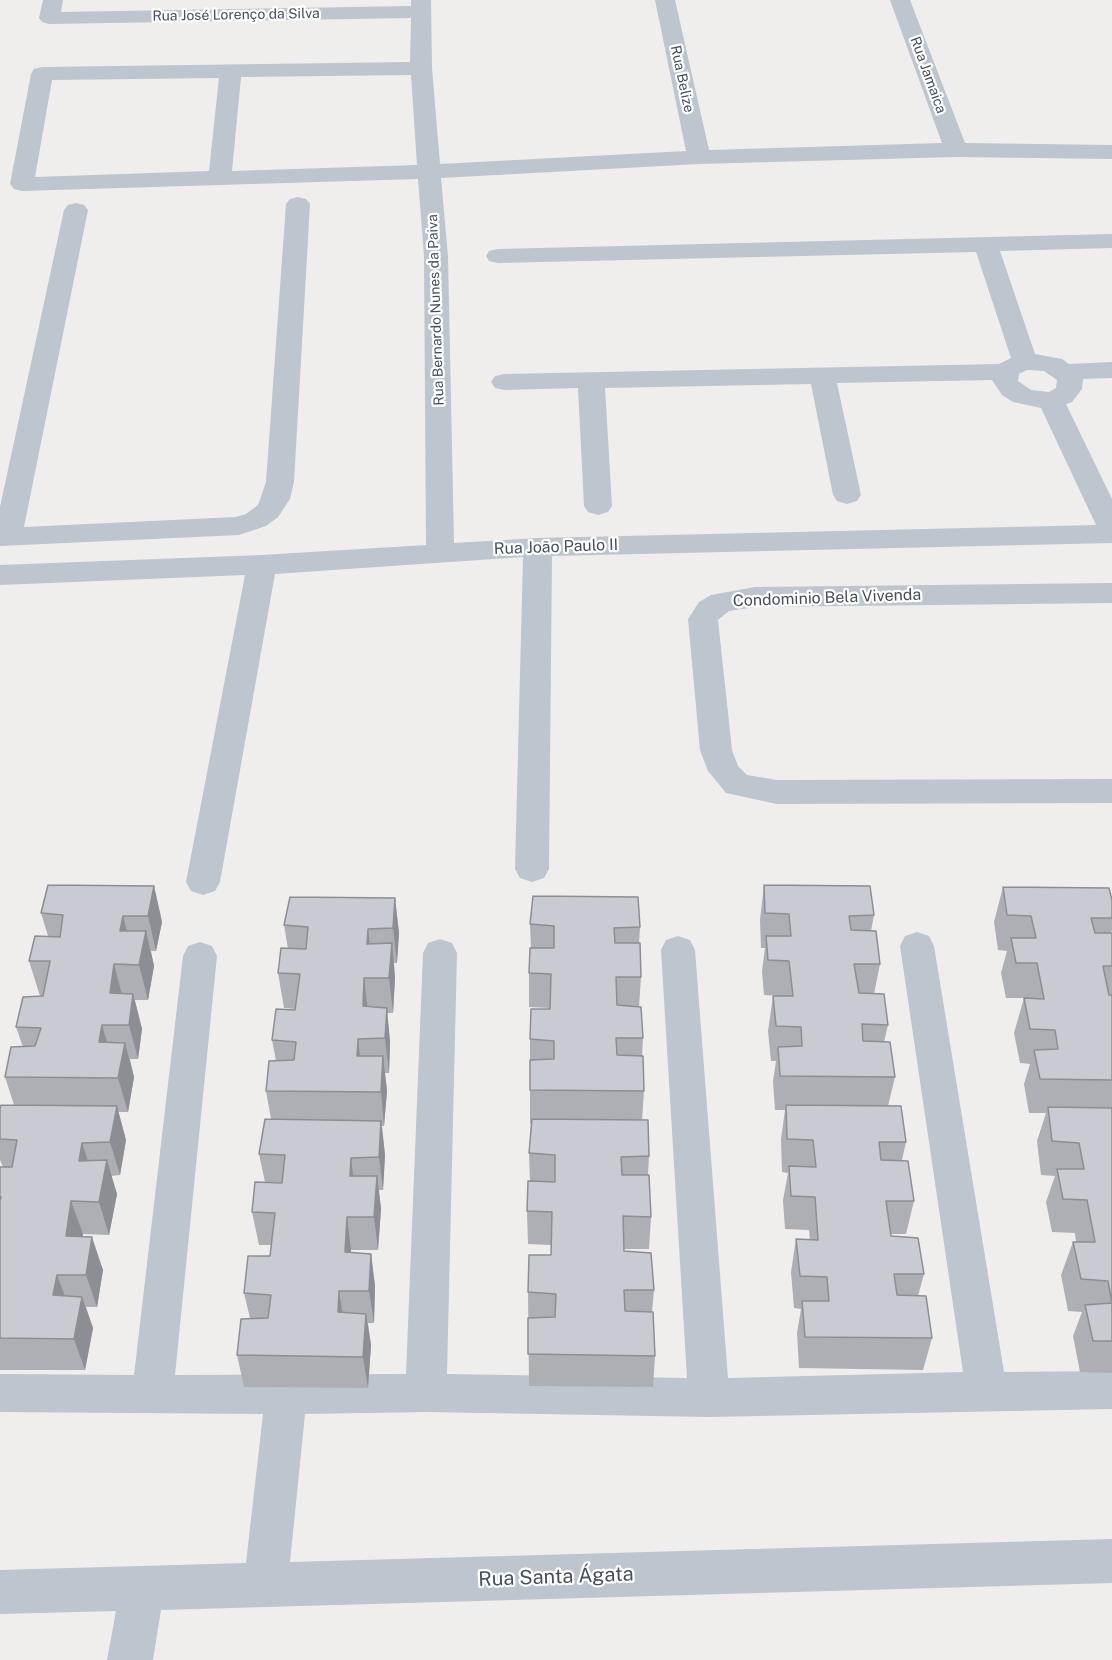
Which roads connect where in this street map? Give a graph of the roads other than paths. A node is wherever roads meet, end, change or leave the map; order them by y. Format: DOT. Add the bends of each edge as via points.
graph roads {
  1 [pos="665,0"];
  2 [pos="900,0"];
  3 [pos="422,6"];
  4 [pos="233,7"];
  5 [pos="51,9"];
  6 [pos="421,68"];
  7 [pos="231,71"];
  8 [pos="956,150"];
  9 [pos="1112,152"];
  10 [pos="699,157"];
  11 [pos="430,172"];
  12 [pos="220,178"];
  13 [pos="298,204"];
  14 [pos="76,210"];
  15 [pos="1112,241"];
  16 [pos="986,245"];
  17 [pos="498,256"];
  18 [pos="1015,367"];
  19 [pos="1112,370"];
  20 [pos="1064,372"];
  21 [pos="822,375"];
  22 [pos="591,381"];
  23 [pos="504,382"];
  24 [pos="1051,400"];
  25 [pos="847,495"];
  26 [pos="598,506"];
  27 [pos="1112,528"];
  28 [pos="1112,534"];
  29 [pos="4,537"];
  30 [pos="538,547"];
  31 [pos="440,552"];
  32 [pos="262,565"];
  33 [pos="0,575"];
  34 [pos="1112,593"];
  35 [pos="1112,791"];
  36 [pos="532,869"];
  37 [pos="203,882"];
  38 [pos="917,946"];
  39 [pos="678,950"];
  40 [pos="440,953"];
  41 [pos="200,956"];
  42 [pos="986,1390"];
  43 [pos="1112,1390"];
  44 [pos="0,1393"];
  45 [pos="153,1393"];
  46 [pos="426,1394"];
  47 [pos="286,1395"];
  48 [pos="709,1398"];
  49 [pos="1112,1561"];
  50 [pos="264,1586"];
  51 [pos="142,1589"];
  52 [pos="0,1592"];
  53 [pos="130,1660"];
  1 -- 10 [label="street, Rua Belize"];
  2 -- 8 [label="street, Rua Jamaica"];
  3 -- 4 [label="street, Rua José Lorenço da Silva"];
  3 -- 6 [label="street, Rua Bernardo Nunes da Paiva"];
  4 -- 5 [label="street, Rua José Lorenço da Silva"];
  6 -- 7 [label="street"];
  6 -- 11 [label="street, Rua Bernardo Nunes da Paiva"];
  7 -- 12 [label="street"];
  7 -- 12 [label="street" via="42,74 22,184"];
  8 -- 9 [label="street"];
  8 -- 10 [label="street"];
  10 -- 11 [label="street"];
  11 -- 12 [label="street"];
  11 -- 31 [label="street, Rua Bernardo Nunes da Paiva" via="436,256"];
  13 -- 29 [label="street" via="280,482 268,511 239,526"];
  14 -- 29 [label="street"];
  15 -- 16 [label="street"];
  16 -- 17 [label="street"];
  16 -- 18 [label="street"];
  18 -- 20 [label="street" via="1039,362"];
  18 -- 21 [label="street"];
  18 -- 24 [label="street" via="1005,381 1011,389 1036,400"];
  19 -- 20 [label="street"];
  20 -- 24 [label="street" via="1070,389"];
  21 -- 22 [label="street"];
  21 -- 25 [label="street"];
  22 -- 23 [label="street"];
  22 -- 26 [label="street"];
  24 -- 27 [label="street"];
  28 -- 30 [label="street, Rua João Paulo II"];
  30 -- 31 [label="street, Rua João Paulo II"];
  30 -- 36 [label="street"];
  31 -- 32 [label="street, Rua João Paulo II"];
  32 -- 33 [label="street, Rua João Paulo II"];
  32 -- 37 [label="street"];
  34 -- 35 [label="street, Condominio Bela Vivenda" via="755,597 721,602 703,618 716,750 724,771 737,785 786,792"];
  38 -- 42 [label="street"];
  39 -- 48 [label="street"];
  40 -- 46 [label="street"];
  41 -- 45 [label="street"];
  42 -- 43 [label="street"];
  42 -- 48 [label="street"];
  44 -- 45 [label="street"];
  45 -- 47 [label="street"];
  46 -- 47 [label="street"];
  46 -- 48 [label="street"];
  47 -- 50 [label="street"];
  49 -- 50 [label="street, Rua Santa Ágata"];
  50 -- 51 [label="street, Rua Santa Ágata"];
  51 -- 52 [label="street, Rua Santa Ágata"];
  51 -- 53 [label="street"];
}
